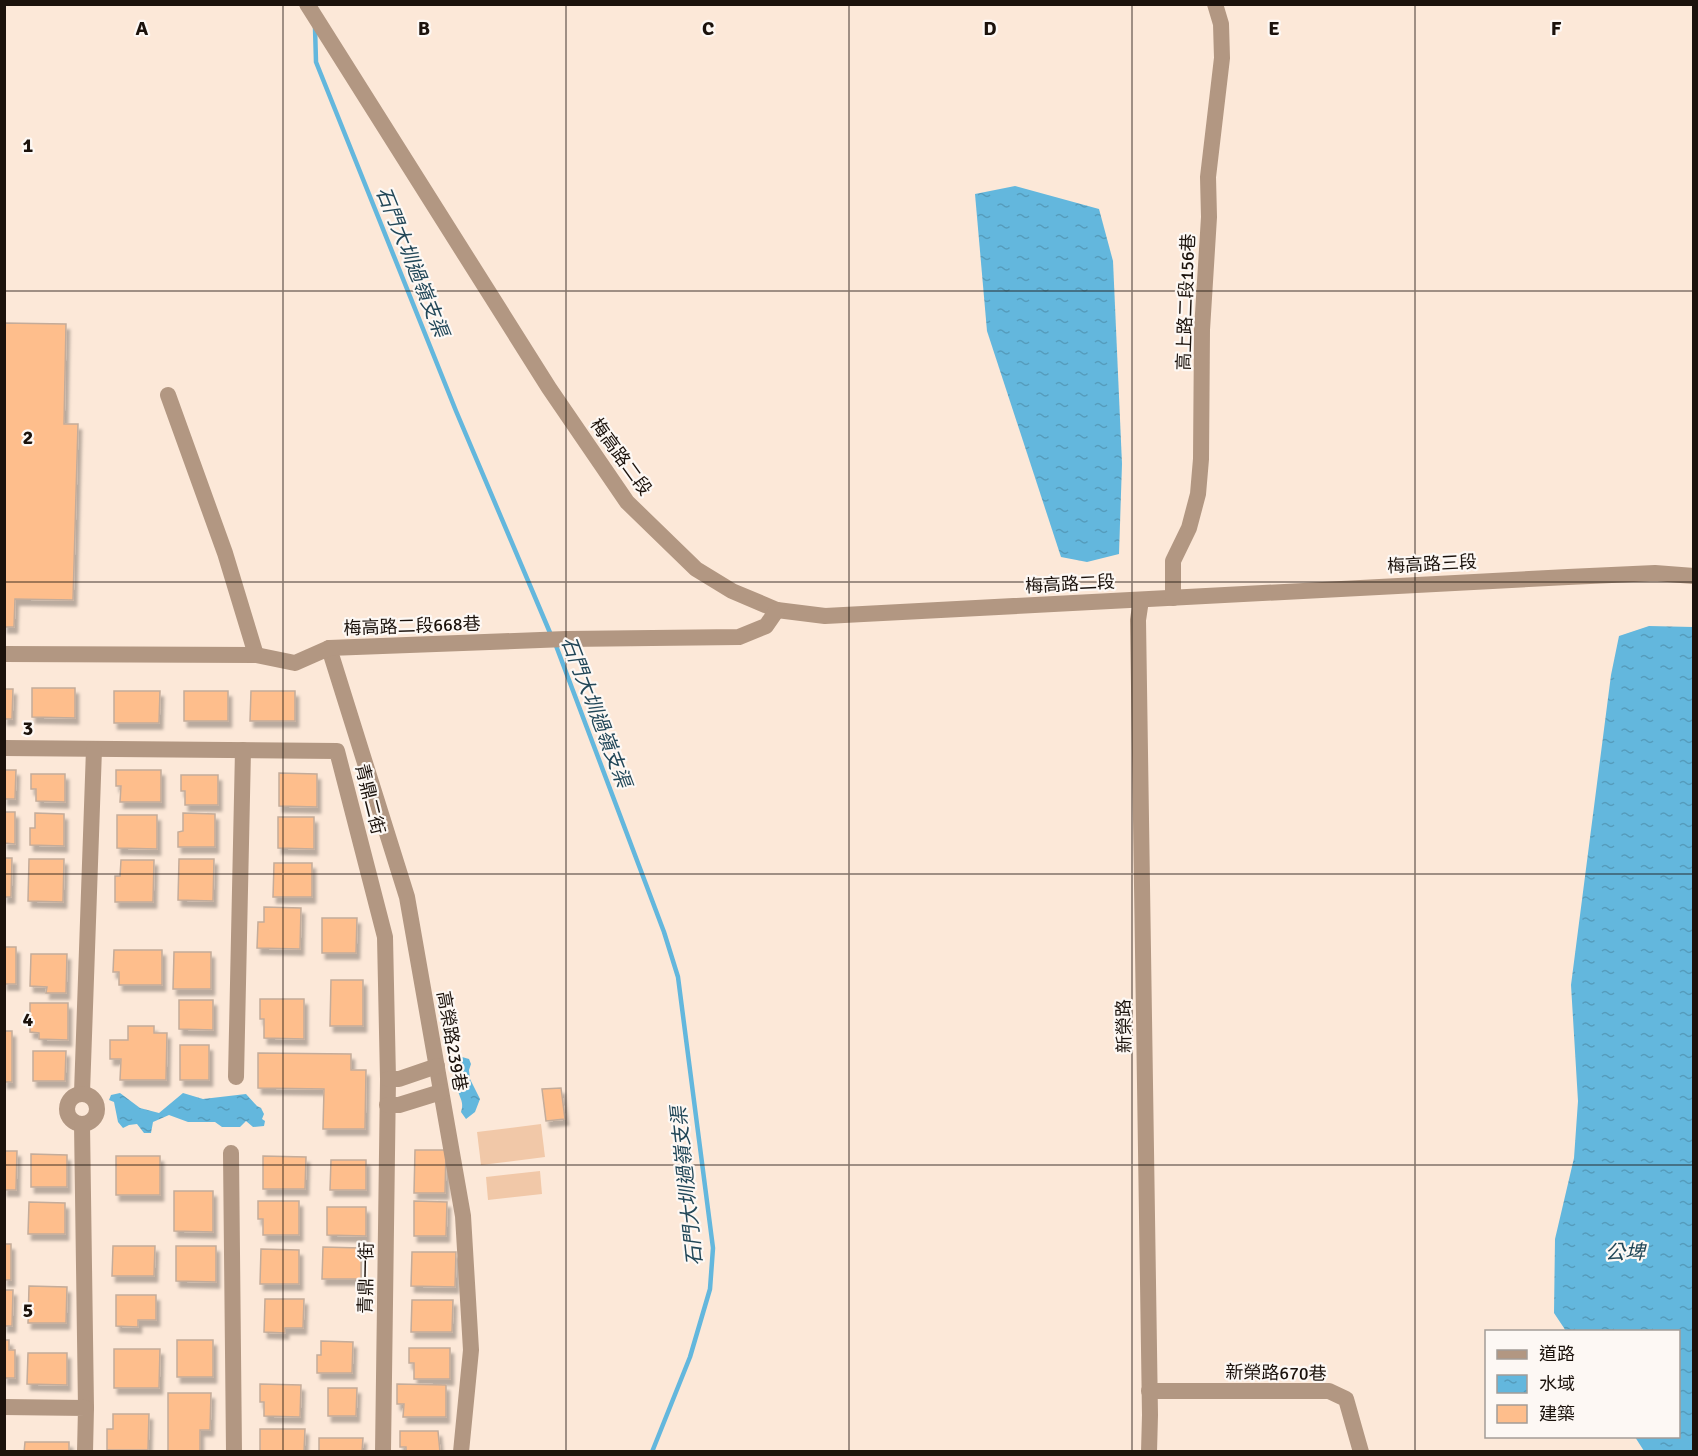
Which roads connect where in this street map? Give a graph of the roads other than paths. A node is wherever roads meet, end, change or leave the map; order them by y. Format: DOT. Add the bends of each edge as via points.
graph roads {
  1 [pos="1215,4"];
  2 [pos="308,6"];
  3 [pos="168,395"];
  4 [pos="1694,576"];
  5 [pos="1173,598"];
  6 [pos="1141,600"];
  7 [pos="777,610"];
  8 [pos="329,648"];
  9 [pos="4,654"];
  10 [pos="256,655"];
  11 [pos="4,748"];
  12 [pos="94,749"];
  13 [pos="243,750"];
  14 [pos="437,1066"];
  15 [pos="236,1077"];
  16 [pos="388,1079"];
  17 [pos="441,1092"];
  18 [pos="387,1106"];
  19 [pos="231,1154"];
  20 [pos="1149,1391"];
  21 [pos="4,1407"];
  22 [pos="86,1408"];
  23 [pos="85,1452"];
  24 [pos="234,1452"];
  25 [pos="383,1452"];
  26 [pos="461,1452"];
  27 [pos="1149,1452"];
  28 [pos="1361,1452"];
  1 -- 5 [label="street, 高上路二段156巷" via="1221,24 1222,58 1209,177 1201,459 1198,494 1189,528 1173,561"];
  2 -- 7 [label="street, 梅高路二段" via="549,388 627,502 696,569 732,591"];
  3 -- 10 [label="street" via="225,553"];
  4 -- 5 [label="street, 梅高路三段" via="1655,573"];
  5 -- 6 [label="street, 梅高路二段"];
  6 -- 7 [label="street, 梅高路二段" via="870,615 825,616"];
  6 -- 20 [label="street, 新榮路" via="1138,620"];
  7 -- 8 [label="street, 梅高路二段668巷" via="766,626 739,637"];
  8 -- 10 [label="street, 梅高路二段668巷" via="296,663"];
  8 -- 14 [label="street, 高榮路239巷" via="407,897"];
  9 -- 10 [label="street, 梅高路二段668巷"];
  11 -- 12 [label="street, 青鼎二街"];
  12 -- 13 [label="street, 青鼎二街"];
  12 -- 22 [label="street" via="82,1093 72,1097 67,1106 72,1121 82,1124"];
  13 -- 15 [label="street"];
  13 -- 16 [label="street, 青鼎二街" via="337,751 385,937"];
  14 -- 16 [label="street"];
  14 -- 17 [label="street, 高榮路239巷"];
  16 -- 18 [label="street, 青鼎一街"];
  17 -- 18 [label="street"];
  17 -- 26 [label="street, 高榮路239巷" via="463,1216 471,1350"];
  18 -- 25 [label="street, 青鼎一街"];
  19 -- 24 [label="street"];
  20 -- 27 [label="street, 新榮路"];
  20 -- 28 [label="street, 新榮路670巷" via="1329,1391 1346,1399"];
  21 -- 22 [label="street"];
  22 -- 23 [label="street"];
}
